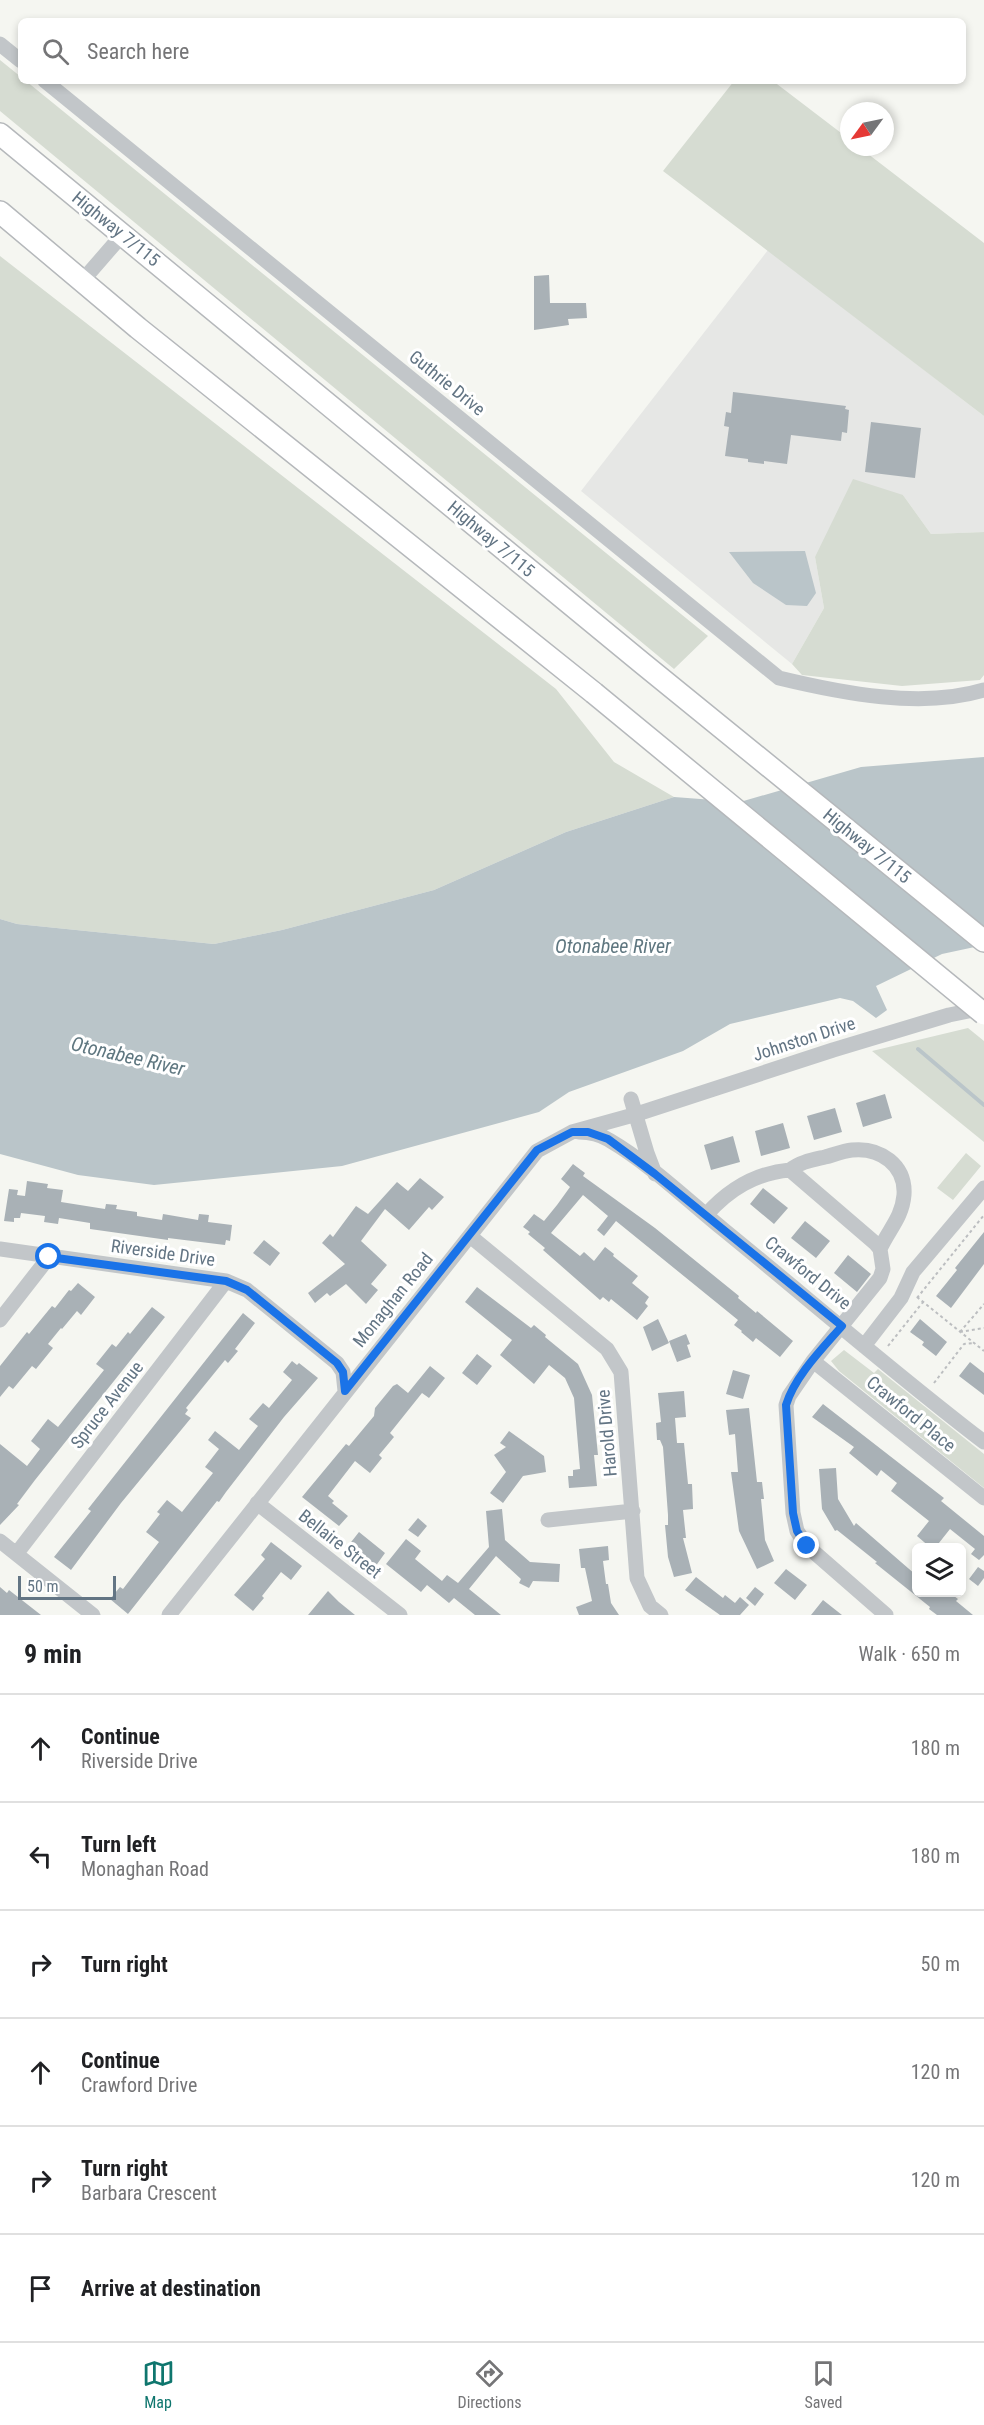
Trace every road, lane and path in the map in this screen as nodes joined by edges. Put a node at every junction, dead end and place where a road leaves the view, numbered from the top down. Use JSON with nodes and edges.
{"nodes":[{"id":1,"x":0,"y":44,"type":"edge"},
{"id":2,"x":18,"y":59,"type":"edge"},
{"id":3,"x":49,"y":84,"type":"edge"},
{"id":4,"x":0,"y":134,"type":"edge"},
{"id":5,"x":0,"y":212,"type":"edge"},
{"id":6,"x":0,"y":226,"type":"edge"},
{"id":7,"x":123,"y":234,"type":"junction"},
{"id":8,"x":83,"y":280,"type":"junction"},
{"id":9,"x":138,"y":328,"type":"junction"},
{"id":10,"x":984,"y":690,"type":"edge"},
{"id":11,"x":984,"y":941,"type":"edge"},
{"id":12,"x":984,"y":1008,"type":"edge"},
{"id":13,"x":984,"y":1014,"type":"edge"},
{"id":14,"x":631,"y":1099,"type":"dead end"},
{"id":15,"x":637,"y":1114,"type":"junction"},
{"id":16,"x":572,"y":1132,"type":"junction"},
{"id":17,"x":790,"y":1170,"type":"junction"},
{"id":18,"x":655,"y":1174,"type":"junction"},
{"id":19,"x":984,"y":1188,"type":"edge"},
{"id":20,"x":706,"y":1215,"type":"junction"},
{"id":21,"x":984,"y":1215,"type":"edge"},
{"id":22,"x":470,"y":1236,"type":"junction"},
{"id":23,"x":0,"y":1249,"type":"edge"},
{"id":24,"x":880,"y":1249,"type":"junction"},
{"id":25,"x":49,"y":1257,"type":"junction"},
{"id":26,"x":226,"y":1281,"type":"junction"},
{"id":27,"x":911,"y":1293,"type":"junction"},
{"id":28,"x":923,"y":1302,"type":"junction"},
{"id":29,"x":984,"y":1304,"type":"edge"},
{"id":30,"x":0,"y":1320,"type":"edge"},
{"id":31,"x":842,"y":1326,"type":"junction"},
{"id":32,"x":984,"y":1328,"type":"edge"},
{"id":33,"x":962,"y":1333,"type":"junction"},
{"id":34,"x":974,"y":1343,"type":"junction"},
{"id":35,"x":964,"y":1344,"type":"junction"},
{"id":36,"x":864,"y":1346,"type":"junction"},
{"id":37,"x":888,"y":1346,"type":"dead end"},
{"id":38,"x":984,"y":1351,"type":"edge"},
{"id":39,"x":813,"y":1361,"type":"junction"},
{"id":40,"x":934,"y":1383,"type":"dead end"},
{"id":41,"x":345,"y":1391,"type":"junction"},
{"id":42,"x":984,"y":1442,"type":"edge"},
{"id":43,"x":984,"y":1498,"type":"edge"},
{"id":44,"x":258,"y":1503,"type":"junction"},
{"id":45,"x":633,"y":1511,"type":"junction"},
{"id":46,"x":548,"y":1520,"type":"dead end"},
{"id":47,"x":0,"y":1541,"type":"edge"},
{"id":48,"x":17,"y":1553,"type":"junction"},
{"id":49,"x":93,"y":1615,"type":"edge"},
{"id":50,"x":169,"y":1615,"type":"edge"},
{"id":51,"x":400,"y":1615,"type":"edge"},
{"id":52,"x":661,"y":1615,"type":"edge"},
{"id":53,"x":886,"y":1615,"type":"edge"}],
"edges":[{"from":1,"to":2,"type":"street"},
{"from":3,"to":10,"type":"street","name":"Guthrie Drive"},
{"from":4,"to":7,"type":"highway","name":"Highway 7/115"},
{"from":5,"to":8,"type":"highway"},
{"from":6,"to":9,"type":"highway"},
{"from":7,"to":8,"type":"street"},
{"from":7,"to":11,"type":"highway","name":"Highway 7/115"},
{"from":8,"to":9,"type":"highway"},
{"from":9,"to":13,"type":"highway","bridge":true},
{"from":12,"to":15,"type":"street","name":"Johnston Drive"},
{"from":14,"to":15,"type":"street"},
{"from":15,"to":16,"type":"street","name":"Monaghan Road"},
{"from":15,"to":18,"type":"street"},
{"from":16,"to":18,"type":"street","name":"Crawford Drive"},
{"from":16,"to":22,"type":"street","name":"Monaghan Road"},
{"from":17,"to":20,"type":"street"},
{"from":17,"to":24,"type":"street"},
{"from":17,"to":24,"type":"street"},
{"from":18,"to":20,"type":"street","name":"Crawford Drive"},
{"from":19,"to":27,"type":"street"},
{"from":20,"to":31,"type":"street","name":"Crawford Drive"},
{"from":21,"to":27,"type":"path"},
{"from":22,"to":41,"type":"street","name":"Monaghan Road"},
{"from":22,"to":45,"type":"street","name":"Harold Drive"},
{"from":23,"to":25,"type":"street","name":"Riverside Drive"},
{"from":24,"to":31,"type":"street"},
{"from":25,"to":26,"type":"street","name":"Riverside Drive"},
{"from":25,"to":30,"type":"street"},
{"from":26,"to":41,"type":"street","name":"Riverside Drive"},
{"from":26,"to":48,"type":"street","name":"Spruce Avenue"},
{"from":27,"to":28,"type":"path"},
{"from":27,"to":36,"type":"street"},
{"from":28,"to":33,"type":"path"},
{"from":28,"to":37,"type":"path"},
{"from":29,"to":33,"type":"path"},
{"from":31,"to":36,"type":"street","name":"Crawford Drive"},
{"from":31,"to":39,"type":"street"},
{"from":32,"to":33,"type":"path"},
{"from":33,"to":34,"type":"path"},
{"from":33,"to":35,"type":"path"},
{"from":34,"to":35,"type":"path"},
{"from":34,"to":38,"type":"path"},
{"from":35,"to":40,"type":"path"},
{"from":36,"to":42,"type":"street","name":"Crawford Drive"},
{"from":39,"to":43,"type":"street","name":"Crawford Place"},
{"from":39,"to":53,"type":"street"},
{"from":41,"to":44,"type":"street","name":"Monaghan Road"},
{"from":44,"to":50,"type":"street","name":"Monaghan Road"},
{"from":44,"to":51,"type":"street","name":"Bellaire Street"},
{"from":45,"to":46,"type":"street"},
{"from":45,"to":52,"type":"street","name":"Harold Drive"},
{"from":47,"to":48,"type":"street"},
{"from":48,"to":49,"type":"street"}]}
